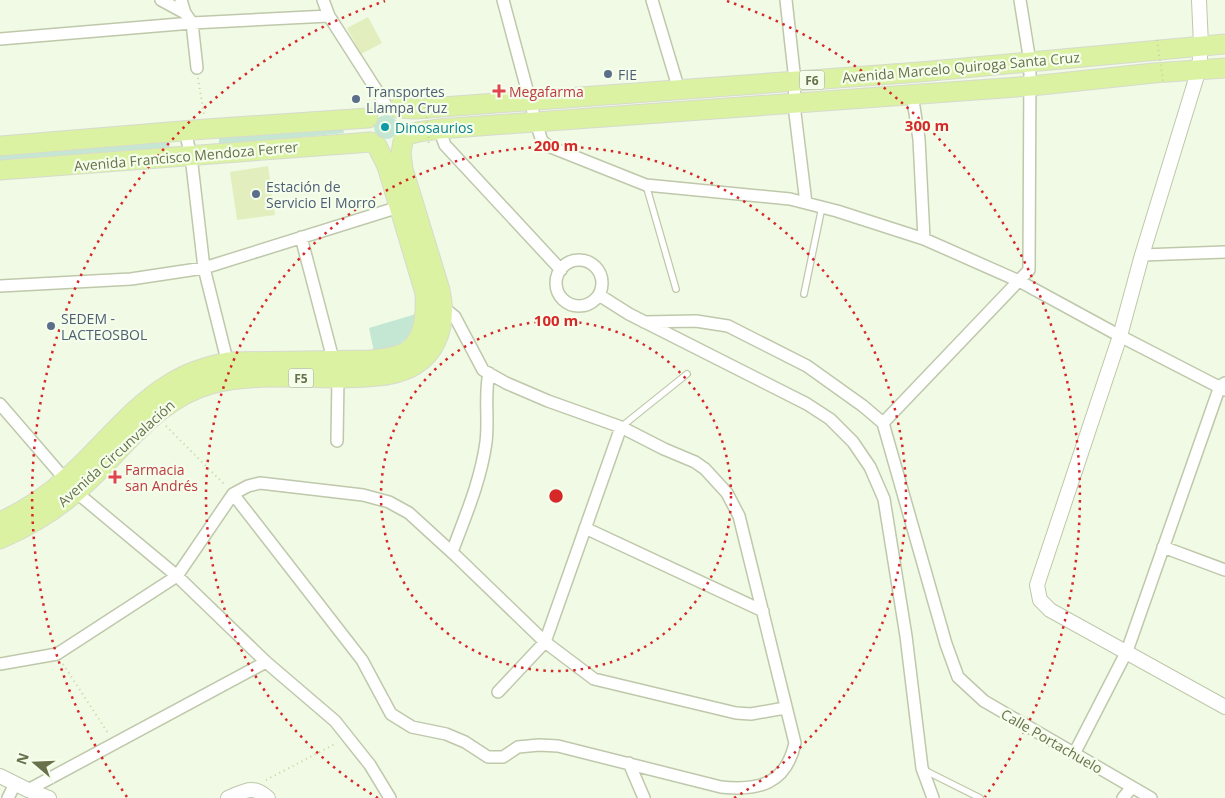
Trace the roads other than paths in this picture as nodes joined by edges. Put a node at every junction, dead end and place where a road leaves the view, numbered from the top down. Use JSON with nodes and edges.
{"nodes":[{"id":1,"x":161,"y":0,"type":"edge"},
{"id":2,"x":181,"y":0,"type":"edge"},
{"id":3,"x":323,"y":0,"type":"edge"},
{"id":4,"x":503,"y":0,"type":"edge"},
{"id":5,"x":652,"y":0,"type":"edge"},
{"id":6,"x":786,"y":0,"type":"edge"},
{"id":7,"x":1020,"y":0,"type":"edge"},
{"id":8,"x":1199,"y":0,"type":"edge"},
{"id":9,"x":185,"y":13,"type":"junction"},
{"id":10,"x":329,"y":16,"type":"junction"},
{"id":11,"x":192,"y":23,"type":"junction"},
{"id":12,"x":0,"y":39,"type":"edge"},
{"id":13,"x":1225,"y":44,"type":"edge"},
{"id":14,"x":1200,"y":45,"type":"junction"},
{"id":15,"x":1030,"y":62,"type":"junction"},
{"id":16,"x":196,"y":68,"type":"road end"},
{"id":17,"x":1225,"y":68,"type":"edge"},
{"id":18,"x":1199,"y":69,"type":"junction"},
{"id":19,"x":795,"y":81,"type":"junction"},
{"id":20,"x":1031,"y":86,"type":"junction"},
{"id":21,"x":679,"y":90,"type":"junction"},
{"id":22,"x":912,"y":94,"type":"junction"},
{"id":23,"x":530,"y":100,"type":"junction"},
{"id":24,"x":794,"y":105,"type":"junction"},
{"id":25,"x":392,"y":107,"type":"junction"},
{"id":26,"x":368,"y":118,"type":"junction"},
{"id":27,"x":536,"y":123,"type":"junction"},
{"id":28,"x":185,"y":131,"type":"junction"},
{"id":29,"x":434,"y":137,"type":"junction"},
{"id":30,"x":405,"y":138,"type":"junction"},
{"id":31,"x":374,"y":144,"type":"junction"},
{"id":32,"x":0,"y":146,"type":"edge"},
{"id":33,"x":191,"y":156,"type":"junction"},
{"id":34,"x":0,"y":170,"type":"edge"},
{"id":35,"x":646,"y":185,"type":"junction"},
{"id":36,"x":806,"y":203,"type":"junction"},
{"id":37,"x":399,"y":206,"type":"junction"},
{"id":38,"x":822,"y":207,"type":"junction"},
{"id":39,"x":301,"y":237,"type":"junction"},
{"id":40,"x":924,"y":239,"type":"junction"},
{"id":41,"x":1225,"y":252,"type":"edge"},
{"id":42,"x":1142,"y":255,"type":"junction"},
{"id":43,"x":204,"y":268,"type":"junction"},
{"id":44,"x":561,"y":270,"type":"junction"},
{"id":45,"x":1019,"y":281,"type":"junction"},
{"id":46,"x":0,"y":286,"type":"edge"},
{"id":47,"x":676,"y":289,"type":"dead end"},
{"id":48,"x":804,"y":294,"type":"dead end"},
{"id":49,"x":599,"y":295,"type":"junction"},
{"id":50,"x":436,"y":297,"type":"junction"},
{"id":51,"x":644,"y":322,"type":"junction"},
{"id":52,"x":1120,"y":336,"type":"junction"},
{"id":53,"x":336,"y":369,"type":"junction"},
{"id":54,"x":229,"y":371,"type":"junction"},
{"id":55,"x":489,"y":373,"type":"junction"},
{"id":56,"x":687,"y":374,"type":"dead end"},
{"id":57,"x":1223,"y":386,"type":"edge"},
{"id":58,"x":0,"y":404,"type":"edge"},
{"id":59,"x":883,"y":423,"type":"junction"},
{"id":60,"x":621,"y":427,"type":"junction"},
{"id":61,"x":337,"y":441,"type":"dead end"},
{"id":62,"x":71,"y":486,"type":"junction"},
{"id":63,"x":233,"y":494,"type":"junction"},
{"id":64,"x":0,"y":522,"type":"edge"},
{"id":65,"x":586,"y":528,"type":"junction"},
{"id":66,"x":0,"y":539,"type":"edge"},
{"id":67,"x":1163,"y":547,"type":"junction"},
{"id":68,"x":452,"y":552,"type":"junction"},
{"id":69,"x":1225,"y":570,"type":"edge"},
{"id":70,"x":177,"y":576,"type":"junction"},
{"id":71,"x":763,"y":611,"type":"junction"},
{"id":72,"x":545,"y":642,"type":"junction"},
{"id":73,"x":1127,"y":651,"type":"junction"},
{"id":74,"x":266,"y":662,"type":"junction"},
{"id":75,"x":0,"y":664,"type":"edge"},
{"id":76,"x":498,"y":692,"type":"dead end"},
{"id":77,"x":1225,"y":707,"type":"edge"},
{"id":78,"x":785,"y":708,"type":"junction"},
{"id":79,"x":1074,"y":754,"type":"junction"},
{"id":80,"x":629,"y":763,"type":"junction"},
{"id":81,"x":922,"y":768,"type":"junction"},
{"id":82,"x":0,"y":776,"type":"edge"},
{"id":83,"x":22,"y":787,"type":"junction"},
{"id":84,"x":1132,"y":788,"type":"junction"},
{"id":85,"x":265,"y":797,"type":"edge"},
{"id":86,"x":8,"y":798,"type":"edge"},
{"id":87,"x":49,"y":798,"type":"edge"},
{"id":88,"x":228,"y":798,"type":"edge"},
{"id":89,"x":390,"y":798,"type":"edge"},
{"id":90,"x":644,"y":798,"type":"edge"},
{"id":91,"x":933,"y":798,"type":"edge"},
{"id":92,"x":980,"y":798,"type":"edge"},
{"id":93,"x":1123,"y":798,"type":"edge"},
{"id":94,"x":1151,"y":798,"type":"edge"}],
"edges":[{"from":1,"to":9,"type":"street"},
{"from":2,"to":9,"type":"street"},
{"from":3,"to":10,"type":"street"},
{"from":4,"to":23,"type":"street"},
{"from":5,"to":21,"type":"street"},
{"from":6,"to":19,"type":"street"},
{"from":7,"to":15,"type":"street"},
{"from":8,"to":14,"type":"street"},
{"from":9,"to":11,"type":"street"},
{"from":10,"to":11,"type":"street"},
{"from":10,"to":25,"type":"street"},
{"from":11,"to":12,"type":"street"},
{"from":11,"to":16,"type":"street"},
{"from":13,"to":14,"type":"highway","name":"Avenida Marcelo Quiroga Santa Cruz","number":"F6"},
{"from":14,"to":15,"type":"highway","name":"Avenida Marcelo Quiroga Santa Cruz","number":"F6"},
{"from":14,"to":18,"type":"street"},
{"from":15,"to":19,"type":"highway","name":"Avenida Marcelo Quiroga Santa Cruz","number":"F6"},
{"from":15,"to":20,"type":"street"},
{"from":17,"to":18,"type":"highway","name":"Avenida Marcelo Quiroga Santa Cruz","number":"F6"},
{"from":18,"to":20,"type":"highway","name":"Avenida Marcelo Quiroga Santa Cruz","number":"F6"},
{"from":18,"to":42,"type":"street"},
{"from":19,"to":21,"type":"highway","name":"Avenida Marcelo Quiroga Santa Cruz","number":"F6"},
{"from":19,"to":24,"type":"street"},
{"from":20,"to":22,"type":"highway","name":"Avenida Marcelo Quiroga Santa Cruz","number":"F6"},
{"from":20,"to":45,"type":"street"},
{"from":21,"to":23,"type":"highway","name":"Avenida Marcelo Quiroga Santa Cruz","number":"F6"},
{"from":22,"to":24,"type":"highway","name":"Avenida Marcelo Quiroga Santa Cruz","number":"F6"},
{"from":22,"to":40,"type":"street"},
{"from":23,"to":25,"type":"highway","name":"Avenida Marcelo Quiroga Santa Cruz","number":"F6"},
{"from":23,"to":27,"type":"street"},
{"from":24,"to":27,"type":"highway","name":"Avenida Marcelo Quiroga Santa Cruz","number":"F6"},
{"from":24,"to":36,"type":"street"},
{"from":25,"to":26,"type":"highway"},
{"from":25,"to":30,"type":"highway","number":"F5"},
{"from":26,"to":28,"type":"highway","name":"Avenida Francisco Mendoza Ferrer"},
{"from":26,"to":31,"type":"highway","number":"F5"},
{"from":27,"to":29,"type":"highway","name":"Avenida Marcelo Quiroga Santa Cruz","number":"F6"},
{"from":27,"to":35,"type":"street"},
{"from":28,"to":32,"type":"highway","name":"Avenida Francisco Mendoza Ferrer"},
{"from":28,"to":33,"type":"street"},
{"from":29,"to":30,"type":"highway","name":"Avenida Marcelo Quiroga Santa Cruz","number":"F6"},
{"from":29,"to":44,"type":"street"},
{"from":30,"to":31,"type":"highway"},
{"from":30,"to":50,"type":"highway","name":"Avenida Circunvalación","number":"F5"},
{"from":31,"to":33,"type":"highway","name":"Avenida Francisco Mendoza Ferrer"},
{"from":31,"to":37,"type":"highway","name":"Avenida Circunvalación","number":"F5"},
{"from":33,"to":34,"type":"highway","name":"Avenida Francisco Mendoza Ferrer"},
{"from":33,"to":43,"type":"street"},
{"from":35,"to":36,"type":"street"},
{"from":35,"to":47,"type":"lane"},
{"from":36,"to":38,"type":"street"},
{"from":37,"to":39,"type":"street"},
{"from":37,"to":50,"type":"highway","name":"Avenida Circunvalación","number":"F5"},
{"from":38,"to":40,"type":"street"},
{"from":38,"to":48,"type":"lane"},
{"from":39,"to":43,"type":"street"},
{"from":39,"to":53,"type":"street"},
{"from":40,"to":45,"type":"street"},
{"from":41,"to":42,"type":"street"},
{"from":42,"to":52,"type":"street"},
{"from":43,"to":46,"type":"street"},
{"from":43,"to":54,"type":"street"},
{"from":44,"to":49,"type":"street"},
{"from":44,"to":49,"type":"street"},
{"from":45,"to":52,"type":"street"},
{"from":45,"to":59,"type":"street"},
{"from":49,"to":51,"type":"street"},
{"from":50,"to":53,"type":"highway","name":"Avenida Circunvalación","number":"F5"},
{"from":50,"to":55,"type":"street"},
{"from":51,"to":59,"type":"street"},
{"from":51,"to":81,"type":"street"},
{"from":52,"to":57,"type":"street"},
{"from":52,"to":73,"type":"street"},
{"from":53,"to":54,"type":"highway","name":"Avenida Circunvalación","number":"F5"},
{"from":53,"to":61,"type":"street"},
{"from":54,"to":62,"type":"highway","name":"Avenida Circunvalación","number":"F5"},
{"from":54,"to":62,"type":"highway","name":"Avenida Circunvalación","number":"F5"},
{"from":55,"to":60,"type":"street"},
{"from":55,"to":68,"type":"street"},
{"from":56,"to":60,"type":"lane"},
{"from":57,"to":67,"type":"street"},
{"from":58,"to":62,"type":"street"},
{"from":59,"to":79,"type":"street","name":"Calle Portachuelo"},
{"from":60,"to":65,"type":"street"},
{"from":60,"to":71,"type":"street"},
{"from":62,"to":64,"type":"highway","name":"Avenida Circunvalación","number":"F5"},
{"from":62,"to":66,"type":"highway","name":"Avenida Circunvalación","number":"F5"},
{"from":62,"to":70,"type":"street"},
{"from":63,"to":68,"type":"street"},
{"from":63,"to":70,"type":"street"},
{"from":63,"to":80,"type":"street"},
{"from":65,"to":71,"type":"street"},
{"from":65,"to":72,"type":"street"},
{"from":67,"to":69,"type":"street"},
{"from":67,"to":73,"type":"street"},
{"from":68,"to":72,"type":"street"},
{"from":70,"to":74,"type":"street"},
{"from":70,"to":75,"type":"street"},
{"from":71,"to":78,"type":"street"},
{"from":72,"to":76,"type":"street"},
{"from":72,"to":78,"type":"street"},
{"from":73,"to":77,"type":"street"},
{"from":73,"to":79,"type":"street"},
{"from":74,"to":83,"type":"street"},
{"from":74,"to":89,"type":"street"},
{"from":78,"to":80,"type":"street"},
{"from":79,"to":84,"type":"street","name":"Calle Portachuelo"},
{"from":80,"to":90,"type":"street"},
{"from":81,"to":91,"type":"street"},
{"from":81,"to":92,"type":"lane"},
{"from":82,"to":83,"type":"street"},
{"from":83,"to":86,"type":"street"},
{"from":83,"to":87,"type":"street"},
{"from":84,"to":93,"type":"street"},
{"from":84,"to":94,"type":"street","name":"Calle Portachuelo"},
{"from":85,"to":88,"type":"street"}]}
